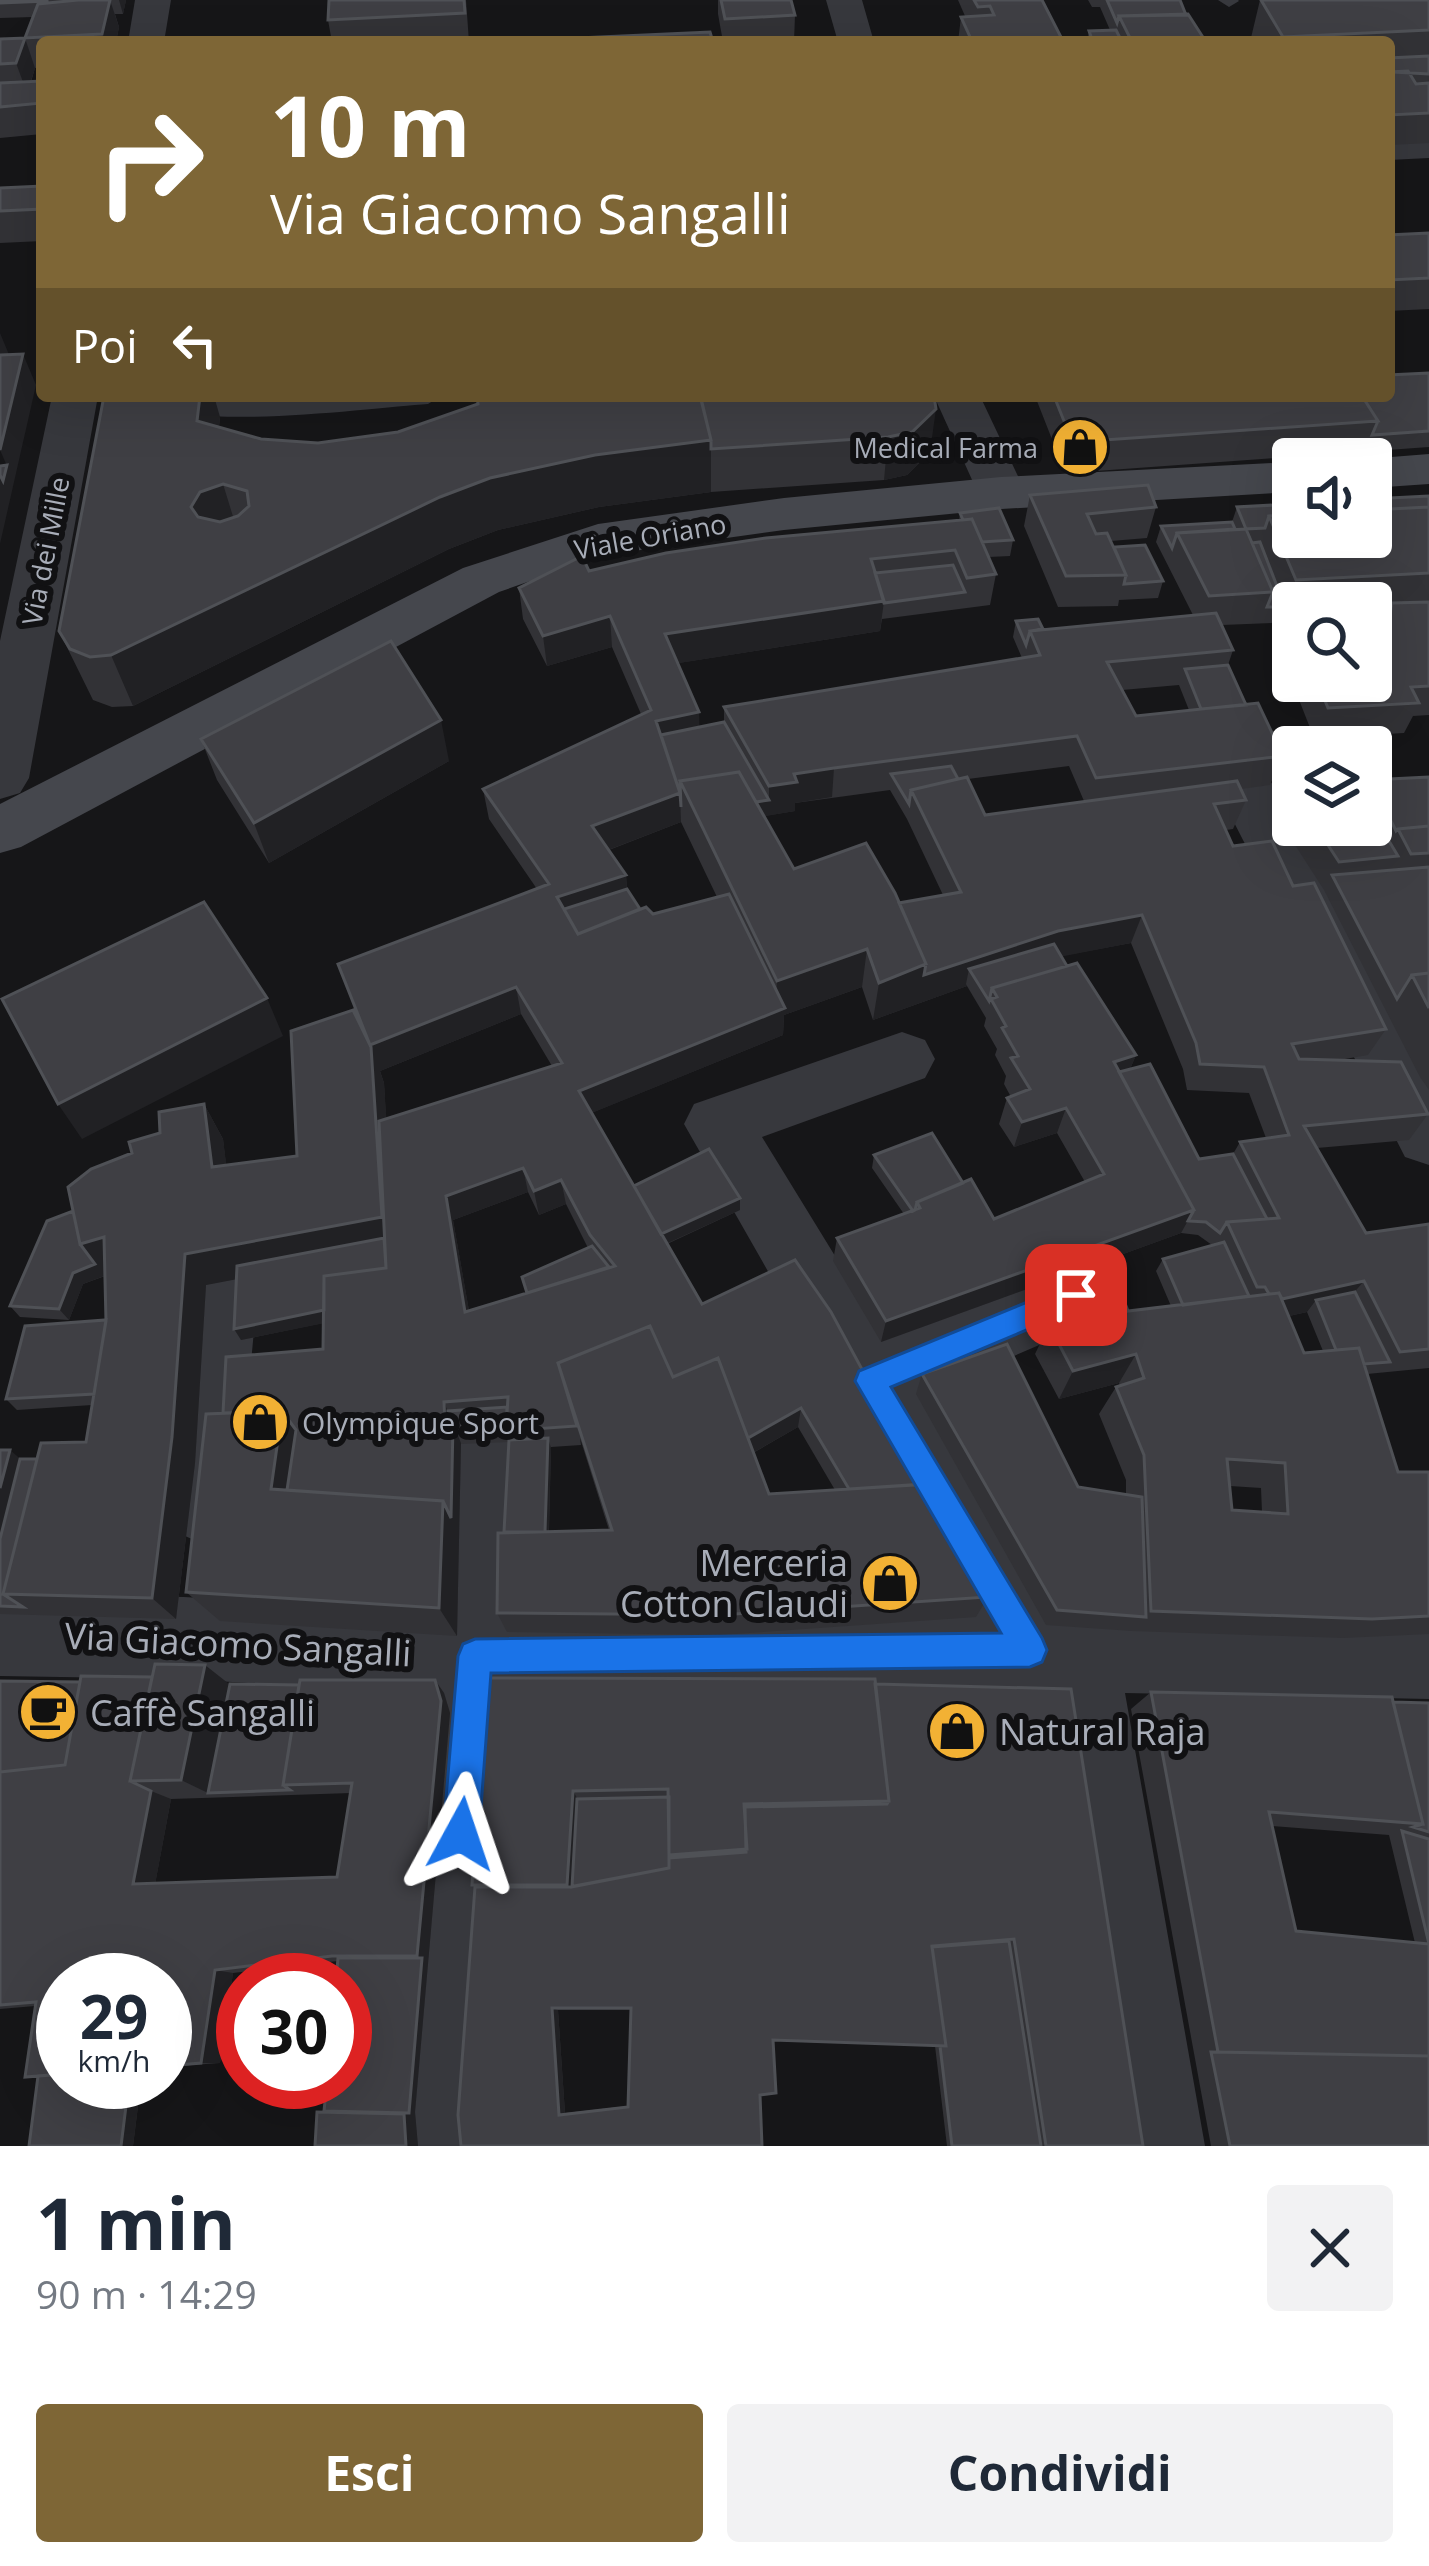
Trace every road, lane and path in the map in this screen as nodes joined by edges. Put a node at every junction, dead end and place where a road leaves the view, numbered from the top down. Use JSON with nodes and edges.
{"nodes":[{"id":1,"x":153,"y":0,"type":"edge"},
{"id":2,"x":844,"y":0,"type":"edge"},
{"id":3,"x":147,"y":36,"type":"edge"},
{"id":4,"x":854,"y":36,"type":"edge"},
{"id":5,"x":1429,"y":146,"type":"edge"},
{"id":6,"x":1395,"y":148,"type":"edge"},
{"id":7,"x":351,"y":402,"type":"edge"},
{"id":8,"x":960,"y":402,"type":"edge"},
{"id":9,"x":174,"y":403,"type":"edge"},
{"id":10,"x":80,"y":406,"type":"edge"},
{"id":11,"x":1429,"y":470,"type":"edge"},
{"id":12,"x":1392,"y":472,"type":"edge"},
{"id":13,"x":1272,"y":478,"type":"edge"},
{"id":14,"x":1001,"y":493,"type":"junction"},
{"id":15,"x":0,"y":778,"type":"edge"},
{"id":16,"x":1249,"y":796,"type":"edge"},
{"id":17,"x":0,"y":830,"type":"edge"},
{"id":18,"x":902,"y":1059,"type":"dead end"},
{"id":19,"x":1429,"y":1136,"type":"edge"},
{"id":20,"x":1076,"y":1295,"type":"dead end"},
{"id":21,"x":221,"y":1298,"type":"edge"},
{"id":22,"x":870,"y":1381,"type":"junction"},
{"id":23,"x":484,"y":1451,"type":"edge"},
{"id":24,"x":0,"y":1635,"type":"edge"},
{"id":25,"x":184,"y":1638,"type":"junction"},
{"id":26,"x":1053,"y":1650,"type":"junction"},
{"id":27,"x":475,"y":1656,"type":"junction"},
{"id":28,"x":1429,"y":1658,"type":"edge"},
{"id":29,"x":436,"y":2146,"type":"edge"},
{"id":30,"x":1157,"y":2146,"type":"edge"}],
"edges":[{"from":1,"to":3,"type":"street"},
{"from":2,"to":4,"type":"street"},
{"from":5,"to":6,"type":"street"},
{"from":7,"to":9,"type":"lane"},
{"from":8,"to":14,"type":"street"},
{"from":10,"to":15,"type":"street","name":"Via dei Mille"},
{"from":11,"to":12,"type":"street"},
{"from":13,"to":14,"type":"street","name":"Viale Oriano"},
{"from":14,"to":17,"type":"street","name":"Viale Oriano"},
{"from":16,"to":19,"type":"street"},
{"from":18,"to":22,"type":"street"},
{"from":20,"to":22,"type":"street"},
{"from":21,"to":25,"type":"street"},
{"from":22,"to":26,"type":"street"},
{"from":23,"to":27,"type":"street"},
{"from":24,"to":25,"type":"street","name":"Via Giacomo Sangalli"},
{"from":25,"to":27,"type":"street","name":"Via Giacomo Sangalli"},
{"from":26,"to":27,"type":"street","name":"Via Giacomo Sangalli"},
{"from":26,"to":28,"type":"street","name":"Via Giacomo Sangalli"},
{"from":26,"to":30,"type":"street"},
{"from":27,"to":29,"type":"street"}]}
